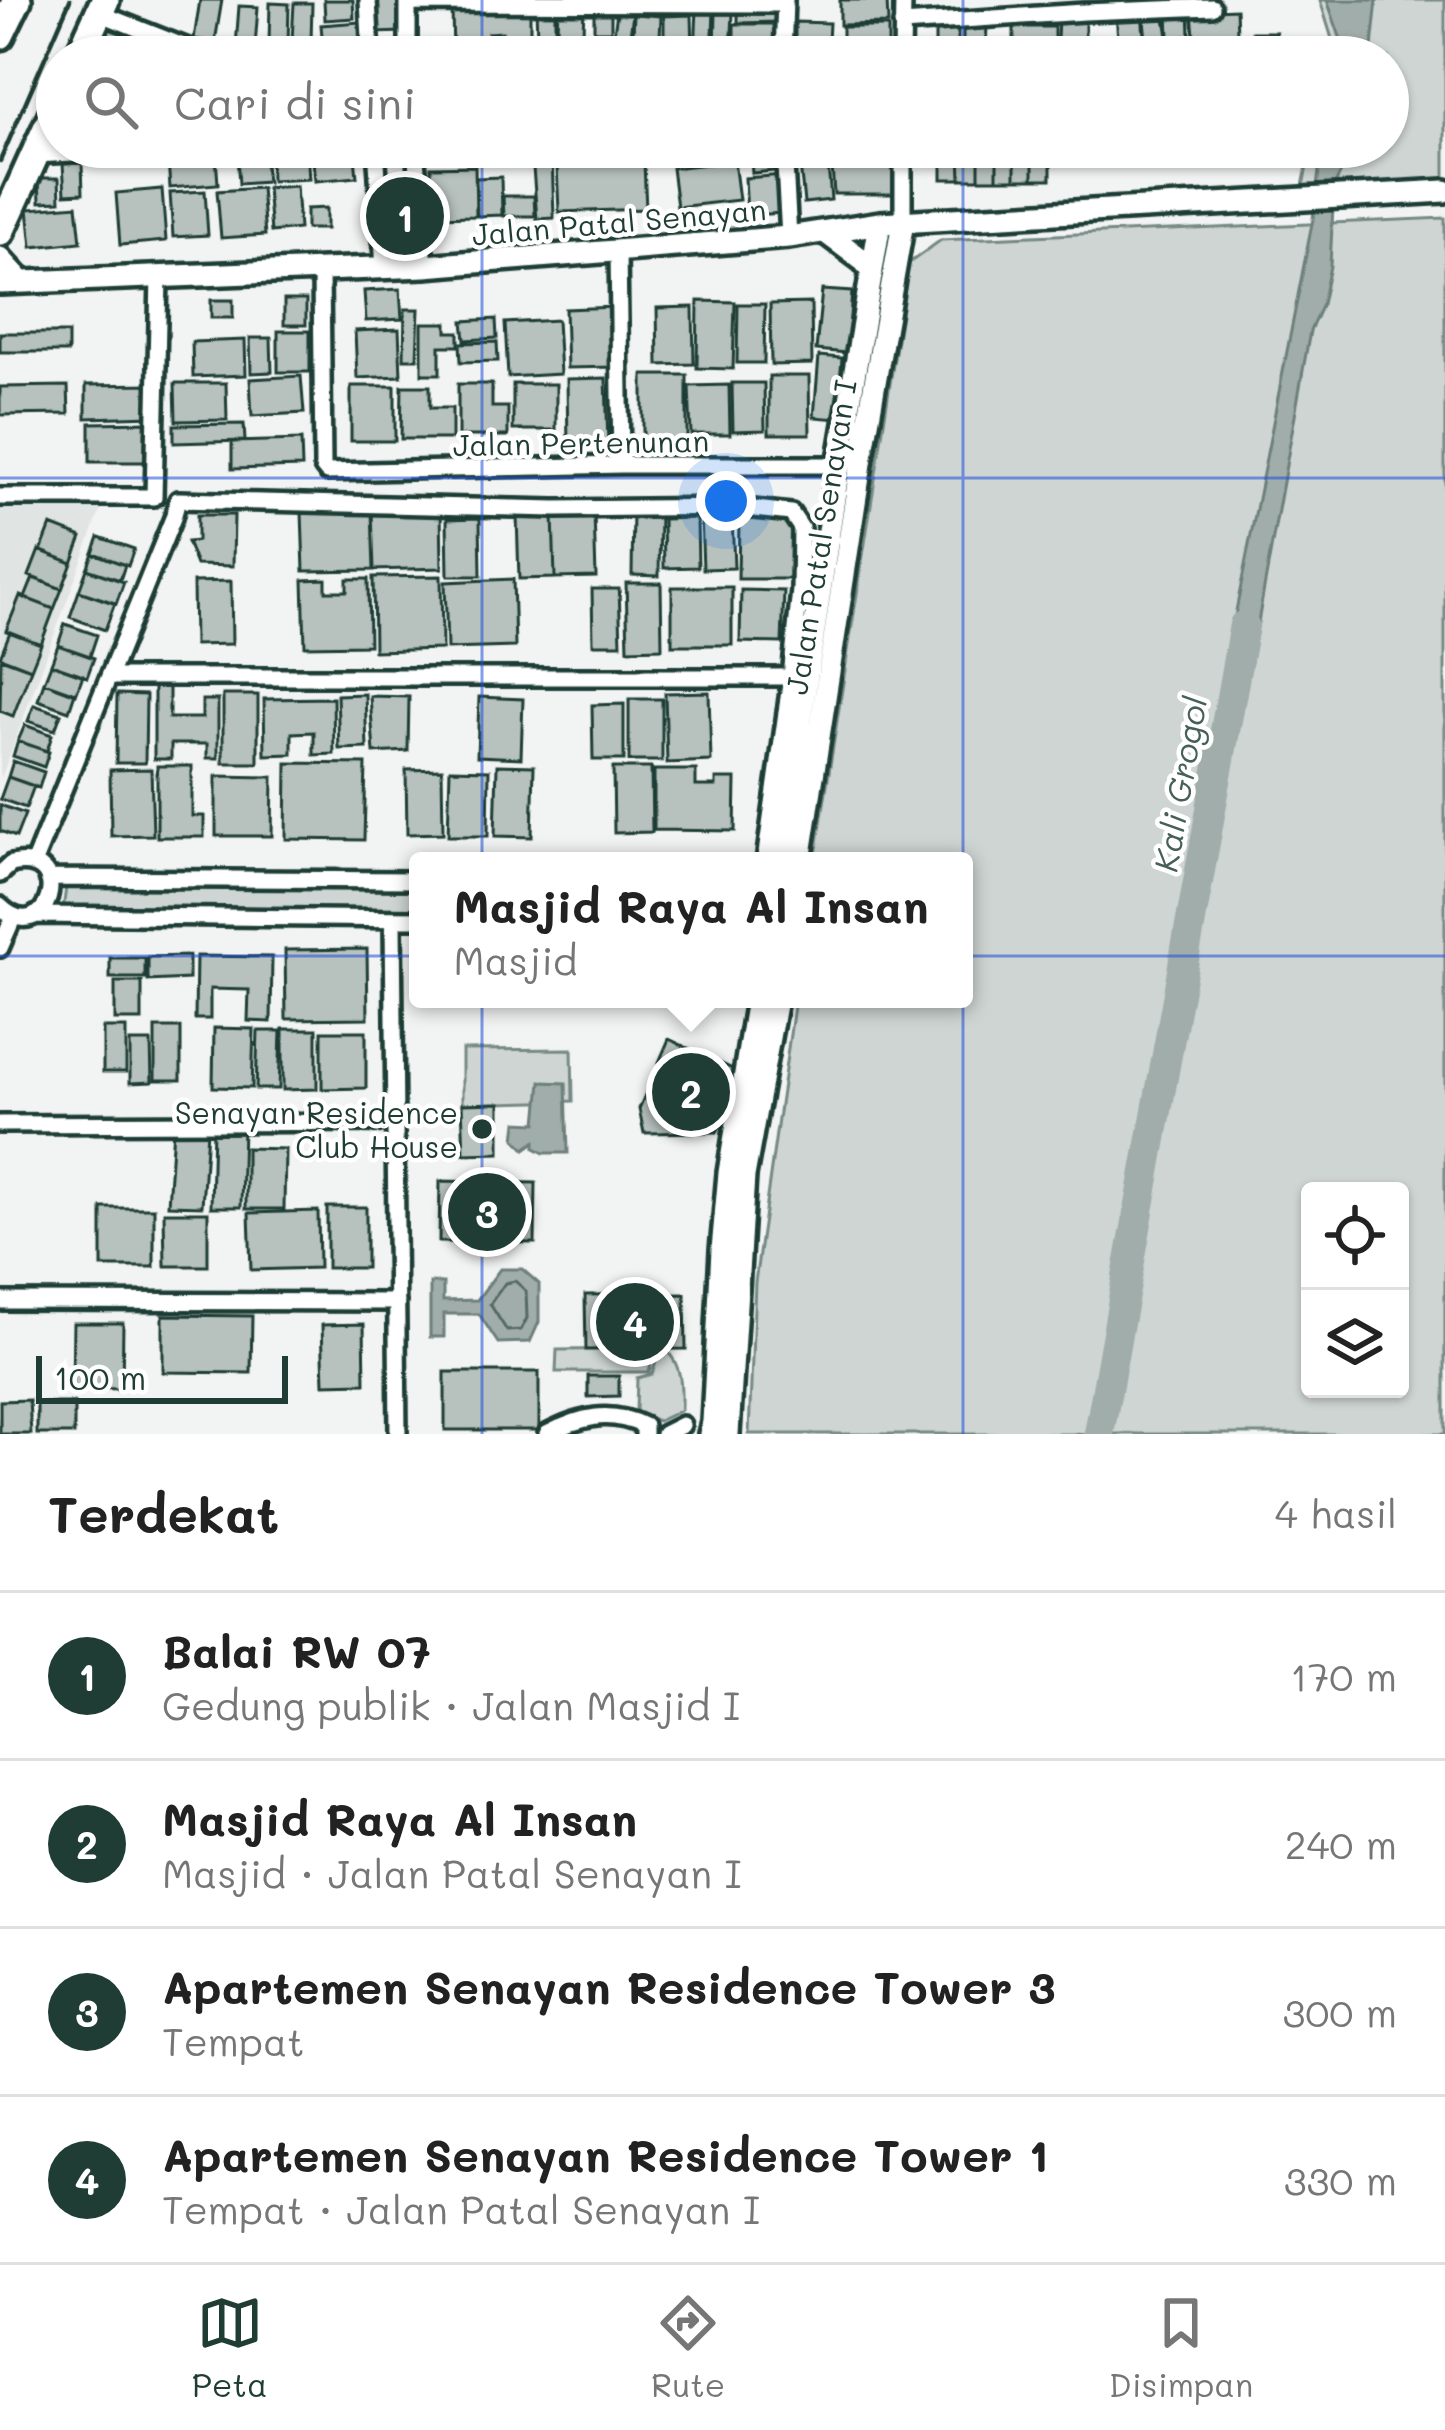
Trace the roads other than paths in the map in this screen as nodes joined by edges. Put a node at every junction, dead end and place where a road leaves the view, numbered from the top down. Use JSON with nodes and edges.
{"nodes":[{"id":1,"x":17,"y":0,"type":"edge"},
{"id":2,"x":368,"y":0,"type":"edge"},
{"id":3,"x":903,"y":0,"type":"edge"},
{"id":4,"x":408,"y":2,"type":"edge"},
{"id":5,"x":785,"y":2,"type":"edge"},
{"id":6,"x":1154,"y":5,"type":"edge"},
{"id":7,"x":102,"y":7,"type":"edge"},
{"id":8,"x":1212,"y":7,"type":"dead end"},
{"id":9,"x":902,"y":24,"type":"junction"},
{"id":10,"x":0,"y":35,"type":"edge"},
{"id":11,"x":89,"y":36,"type":"edge"},
{"id":12,"x":154,"y":36,"type":"edge"},
{"id":13,"x":370,"y":36,"type":"edge"},
{"id":14,"x":408,"y":36,"type":"edge"},
{"id":15,"x":784,"y":36,"type":"edge"},
{"id":16,"x":902,"y":36,"type":"edge"},
{"id":17,"x":35,"y":155,"type":"edge"},
{"id":18,"x":377,"y":168,"type":"edge"},
{"id":19,"x":417,"y":168,"type":"edge"},
{"id":20,"x":785,"y":168,"type":"edge"},
{"id":21,"x":898,"y":168,"type":"edge"},
{"id":22,"x":1445,"y":190,"type":"edge"},
{"id":23,"x":1337,"y":204,"type":"junction"},
{"id":24,"x":1445,"y":205,"type":"edge"},
{"id":25,"x":884,"y":227,"type":"junction"},
{"id":26,"x":0,"y":232,"type":"edge"},
{"id":27,"x":825,"y":232,"type":"junction"},
{"id":28,"x":789,"y":237,"type":"junction"},
{"id":29,"x":618,"y":251,"type":"junction"},
{"id":30,"x":0,"y":258,"type":"edge"},
{"id":31,"x":425,"y":266,"type":"junction"},
{"id":32,"x":383,"y":268,"type":"junction"},
{"id":33,"x":870,"y":269,"type":"junction"},
{"id":34,"x":321,"y":272,"type":"junction"},
{"id":35,"x":159,"y":277,"type":"junction"},
{"id":36,"x":11,"y":282,"type":"edge"},
{"id":37,"x":839,"y":465,"type":"junction"},
{"id":38,"x":621,"y":466,"type":"junction"},
{"id":39,"x":0,"y":496,"type":"edge"},
{"id":40,"x":110,"y":676,"type":"junction"},
{"id":41,"x":791,"y":677,"type":"junction"},
{"id":42,"x":766,"y":852,"type":"edge"},
{"id":43,"x":780,"y":852,"type":"edge"},
{"id":44,"x":801,"y":852,"type":"edge"},
{"id":45,"x":33,"y":864,"type":"junction"},
{"id":46,"x":0,"y":874,"type":"edge"},
{"id":47,"x":48,"y":878,"type":"junction"},
{"id":48,"x":409,"y":880,"type":"edge"},
{"id":49,"x":7,"y":911,"type":"edge"},
{"id":50,"x":35,"y":915,"type":"junction"},
{"id":51,"x":393,"y":919,"type":"junction"},
{"id":52,"x":409,"y":919,"type":"edge"},
{"id":53,"x":0,"y":948,"type":"edge"},
{"id":54,"x":756,"y":1008,"type":"edge"},
{"id":55,"x":774,"y":1008,"type":"edge"},
{"id":56,"x":395,"y":1122,"type":"junction"},
{"id":57,"x":0,"y":1124,"type":"edge"},
{"id":58,"x":0,"y":1300,"type":"edge"},
{"id":59,"x":397,"y":1302,"type":"junction"},
{"id":60,"x":682,"y":1425,"type":"dead end"},
{"id":61,"x":398,"y":1434,"type":"edge"},
{"id":62,"x":547,"y":1434,"type":"edge"},
{"id":63,"x":644,"y":1434,"type":"edge"},
{"id":64,"x":664,"y":1434,"type":"edge"},
{"id":65,"x":710,"y":1434,"type":"edge"},
{"id":66,"x":728,"y":1434,"type":"edge"}],
"edges":[{"from":1,"to":10,"type":"highway"},
{"from":2,"to":13,"type":"street"},
{"from":3,"to":9,"type":"street"},
{"from":4,"to":5,"type":"street"},
{"from":4,"to":14,"type":"street"},
{"from":5,"to":15,"type":"street"},
{"from":6,"to":8,"type":"street"},
{"from":6,"to":9,"type":"street"},
{"from":7,"to":11,"type":"highway"},
{"from":7,"to":12,"type":"street"},
{"from":9,"to":16,"type":"street"},
{"from":17,"to":26,"type":"highway"},
{"from":18,"to":32,"type":"street"},
{"from":19,"to":31,"type":"street"},
{"from":20,"to":28,"type":"street"},
{"from":21,"to":25,"type":"street"},
{"from":22,"to":23,"type":"main road","name":"Jalan Patal Senayan"},
{"from":23,"to":24,"type":"main road","name":"Jalan Patal Senayan"},
{"from":23,"to":25,"type":"main road","name":"Jalan Patal Senayan"},
{"from":25,"to":27,"type":"main road","name":"Jalan Patal Senayan"},
{"from":25,"to":33,"type":"main road","name":"Jalan Patal Senayan I"},
{"from":25,"to":44,"type":"main road","name":"Jalan Patal Senayan I"},
{"from":27,"to":28,"type":"main road","name":"Jalan Patal Senayan"},
{"from":27,"to":33,"type":"main road"},
{"from":28,"to":29,"type":"main road","name":"Jalan Patal Senayan"},
{"from":29,"to":31,"type":"main road","name":"Jalan Patal Senayan"},
{"from":29,"to":38,"type":"street"},
{"from":30,"to":36,"type":"main road","name":"Jalan Patal Senayan"},
{"from":31,"to":32,"type":"main road","name":"Jalan Patal Senayan"},
{"from":32,"to":34,"type":"main road","name":"Jalan Patal Senayan"},
{"from":33,"to":37,"type":"main road","name":"Jalan Patal Senayan I"},
{"from":34,"to":35,"type":"main road","name":"Jalan Patal Senayan"},
{"from":34,"to":38,"type":"street","name":"Jalan Pertenunan"},
{"from":35,"to":36,"type":"main road","name":"Jalan Patal Senayan"},
{"from":35,"to":39,"type":"street"},
{"from":37,"to":38,"type":"street","name":"Jalan Pertenunan"},
{"from":37,"to":43,"type":"main road","name":"Jalan Patal Senayan I"},
{"from":40,"to":41,"type":"street"},
{"from":40,"to":41,"type":"street"},
{"from":40,"to":45,"type":"street"},
{"from":41,"to":42,"type":"street"},
{"from":45,"to":46,"type":"street"},
{"from":45,"to":47,"type":"street"},
{"from":47,"to":48,"type":"street"},
{"from":47,"to":50,"type":"street"},
{"from":49,"to":50,"type":"street"},
{"from":49,"to":53,"type":"street"},
{"from":50,"to":51,"type":"street"},
{"from":51,"to":52,"type":"street"},
{"from":51,"to":56,"type":"street"},
{"from":54,"to":65,"type":"main road"},
{"from":55,"to":66,"type":"main road"},
{"from":56,"to":57,"type":"street"},
{"from":56,"to":59,"type":"street"},
{"from":58,"to":59,"type":"street"},
{"from":59,"to":61,"type":"street"},
{"from":60,"to":64,"type":"street"},
{"from":62,"to":63,"type":"street"}]}
